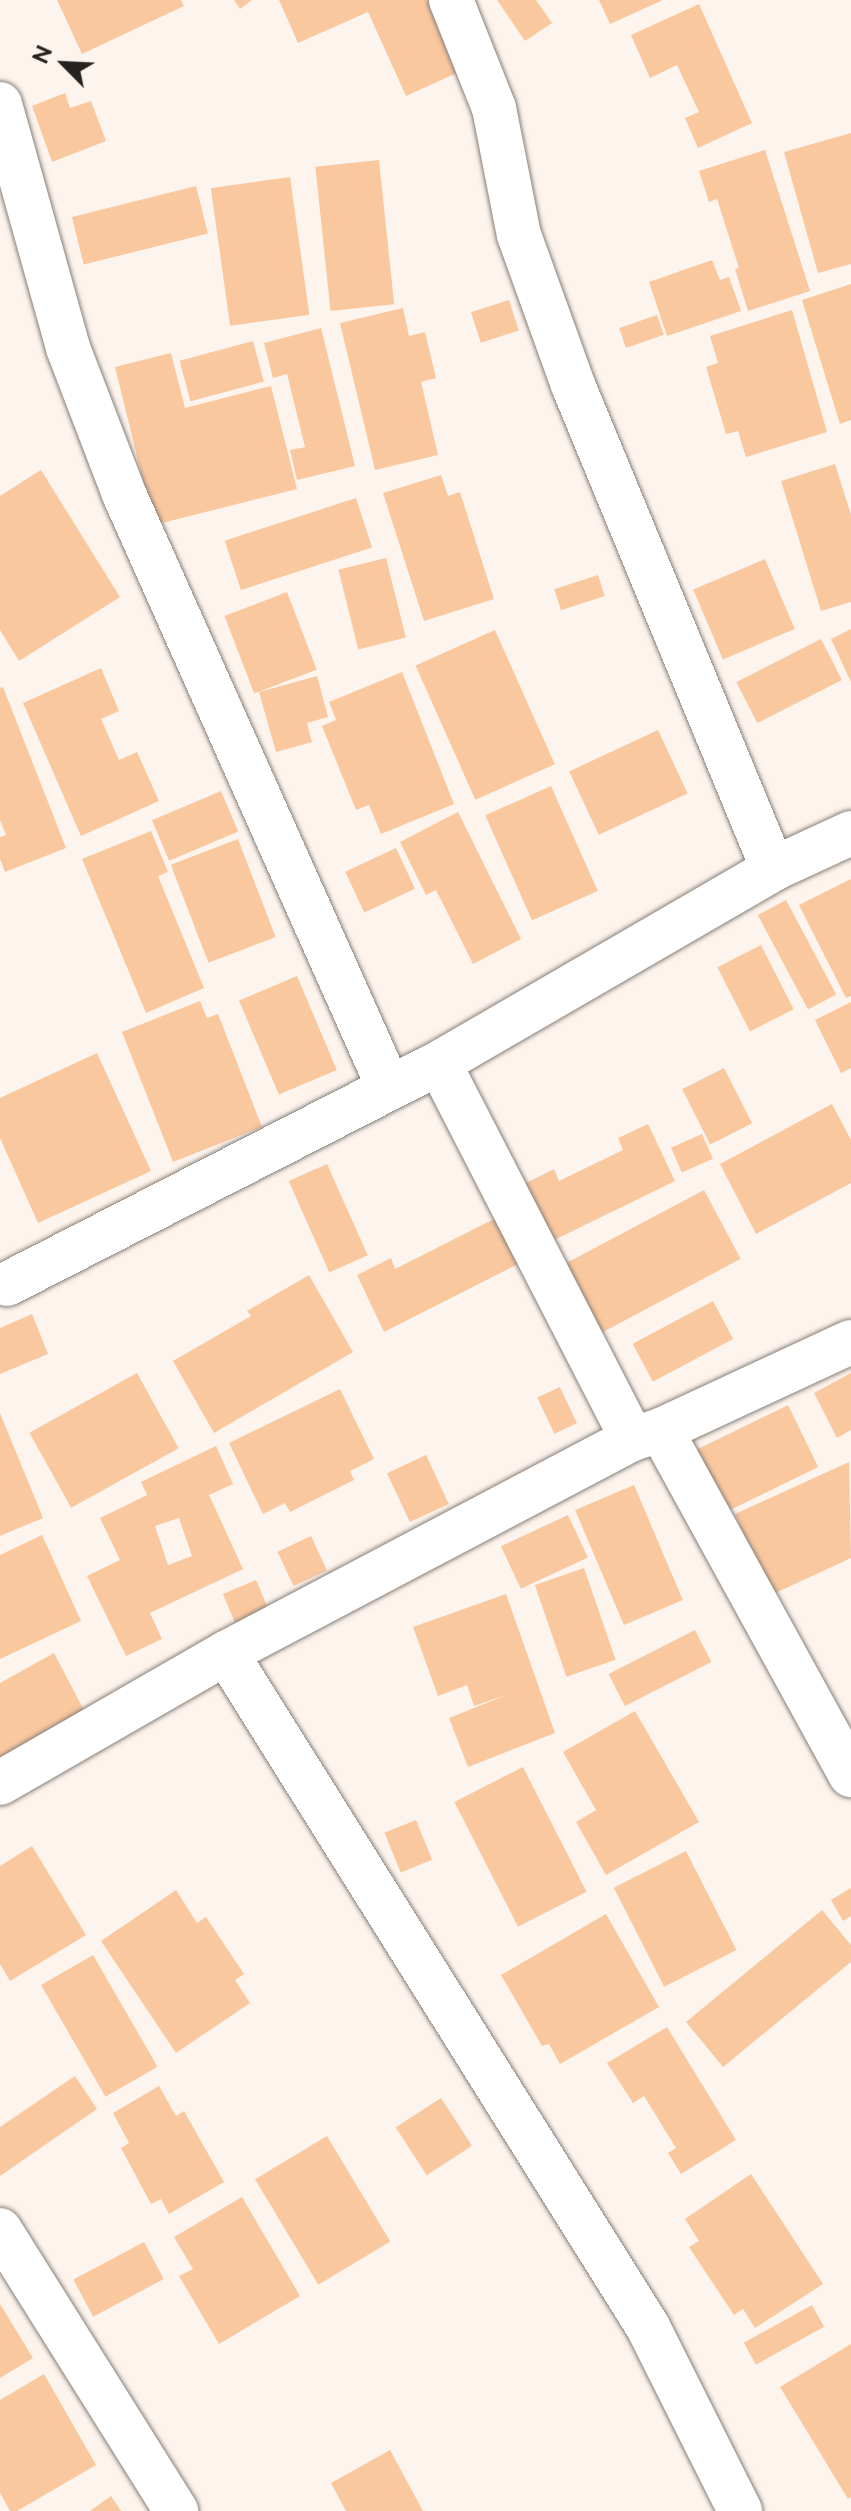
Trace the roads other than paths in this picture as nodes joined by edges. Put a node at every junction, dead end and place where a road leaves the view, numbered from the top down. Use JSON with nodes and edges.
{"nodes":[{"id":1,"x":451,"y":0,"type":"edge"},
{"id":2,"x":0,"y":104,"type":"edge"},
{"id":3,"x":851,"y":833,"type":"edge"},
{"id":4,"x":773,"y":869,"type":"junction"},
{"id":5,"x":439,"y":1063,"type":"junction"},
{"id":6,"x":389,"y":1088,"type":"junction"},
{"id":7,"x":2,"y":1279,"type":"edge"},
{"id":8,"x":851,"y":1342,"type":"edge"},
{"id":9,"x":646,"y":1435,"type":"junction"},
{"id":10,"x":226,"y":1653,"type":"junction"},
{"id":11,"x":851,"y":1775,"type":"edge"},
{"id":12,"x":0,"y":1783,"type":"edge"},
{"id":13,"x":0,"y":2230,"type":"edge"},
{"id":14,"x":176,"y":2511,"type":"edge"},
{"id":15,"x":740,"y":2511,"type":"edge"}],
"edges":[{"from":1,"to":4,"type":"street"},
{"from":2,"to":6,"type":"street"},
{"from":3,"to":4,"type":"street"},
{"from":4,"to":5,"type":"street"},
{"from":5,"to":6,"type":"street"},
{"from":5,"to":9,"type":"street"},
{"from":6,"to":7,"type":"street"},
{"from":8,"to":9,"type":"street"},
{"from":9,"to":10,"type":"street"},
{"from":9,"to":11,"type":"street"},
{"from":10,"to":12,"type":"street"},
{"from":10,"to":15,"type":"street"},
{"from":13,"to":14,"type":"street"}]}
